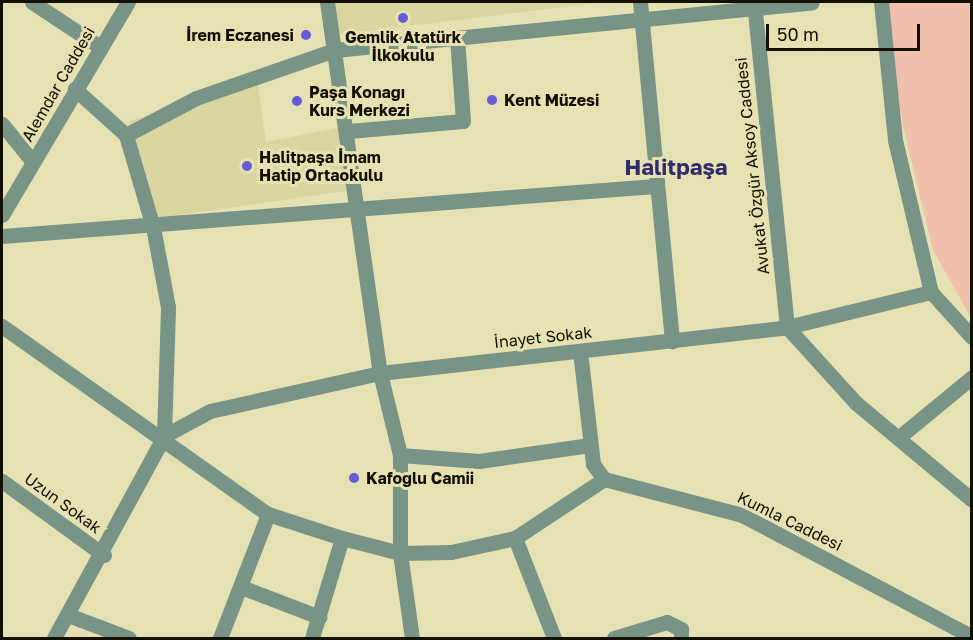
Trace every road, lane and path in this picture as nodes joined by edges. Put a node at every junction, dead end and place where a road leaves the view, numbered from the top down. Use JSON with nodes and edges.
{"nodes":[{"id":1,"x":32,"y":2,"type":"edge"},
{"id":2,"x":128,"y":2,"type":"edge"},
{"id":3,"x":327,"y":2,"type":"edge"},
{"id":4,"x":640,"y":2,"type":"edge"},
{"id":5,"x":812,"y":2,"type":"edge"},
{"id":6,"x":881,"y":2,"type":"edge"},
{"id":7,"x":754,"y":5,"type":"edge"},
{"id":8,"x":642,"y":19,"type":"junction"},
{"id":9,"x":457,"y":38,"type":"junction"},
{"id":10,"x":100,"y":47,"type":"junction"},
{"id":11,"x":335,"y":50,"type":"junction"},
{"id":12,"x":75,"y":89,"type":"junction"},
{"id":13,"x":2,"y":124,"type":"edge"},
{"id":14,"x":349,"y":131,"type":"junction"},
{"id":15,"x":126,"y":135,"type":"junction"},
{"id":16,"x":33,"y":162,"type":"junction"},
{"id":17,"x":655,"y":186,"type":"junction"},
{"id":18,"x":355,"y":210,"type":"junction"},
{"id":19,"x":2,"y":215,"type":"edge"},
{"id":20,"x":153,"y":227,"type":"junction"},
{"id":21,"x":2,"y":236,"type":"edge"},
{"id":22,"x":931,"y":292,"type":"junction"},
{"id":23,"x":2,"y":326,"type":"edge"},
{"id":24,"x":787,"y":327,"type":"junction"},
{"id":25,"x":972,"y":337,"type":"edge"},
{"id":26,"x":672,"y":341,"type":"junction"},
{"id":27,"x":580,"y":351,"type":"junction"},
{"id":28,"x":380,"y":373,"type":"junction"},
{"id":29,"x":972,"y":377,"type":"edge"},
{"id":30,"x":164,"y":436,"type":"junction"},
{"id":31,"x":898,"y":438,"type":"junction"},
{"id":32,"x":590,"y":446,"type":"junction"},
{"id":33,"x":400,"y":455,"type":"junction"},
{"id":34,"x":604,"y":479,"type":"junction"},
{"id":35,"x":2,"y":481,"type":"edge"},
{"id":36,"x":972,"y":500,"type":"edge"},
{"id":37,"x":268,"y":514,"type":"junction"},
{"id":38,"x":342,"y":538,"type":"junction"},
{"id":39,"x":515,"y":538,"type":"junction"},
{"id":40,"x":400,"y":553,"type":"junction"},
{"id":41,"x":104,"y":555,"type":"junction"},
{"id":42,"x":241,"y":587,"type":"junction"},
{"id":43,"x":68,"y":615,"type":"junction"},
{"id":44,"x":319,"y":617,"type":"junction"},
{"id":45,"x":226,"y":636,"type":"edge"},
{"id":46,"x":972,"y":637,"type":"edge"},
{"id":47,"x":126,"y":638,"type":"edge"},
{"id":48,"x":54,"y":639,"type":"edge"},
{"id":49,"x":312,"y":639,"type":"edge"},
{"id":50,"x":412,"y":639,"type":"edge"},
{"id":51,"x":554,"y":639,"type":"edge"},
{"id":52,"x":614,"y":639,"type":"edge"},
{"id":53,"x":681,"y":639,"type":"edge"}],
"edges":[{"from":1,"to":10,"type":"street"},
{"from":2,"to":10,"type":"street","name":"Alemdar Caddesi"},
{"from":3,"to":11,"type":"street"},
{"from":4,"to":8,"type":"street"},
{"from":5,"to":7,"type":"street"},
{"from":6,"to":22,"type":"street"},
{"from":7,"to":8,"type":"street"},
{"from":7,"to":24,"type":"street","name":"Avukat Özgür Aksoy Caddesi"},
{"from":8,"to":9,"type":"street"},
{"from":8,"to":17,"type":"street"},
{"from":9,"to":11,"type":"street"},
{"from":9,"to":14,"type":"street"},
{"from":10,"to":12,"type":"street","name":"Alemdar Caddesi"},
{"from":11,"to":14,"type":"street"},
{"from":11,"to":15,"type":"street"},
{"from":12,"to":15,"type":"street"},
{"from":12,"to":16,"type":"street","name":"Alemdar Caddesi"},
{"from":13,"to":16,"type":"street"},
{"from":14,"to":18,"type":"street"},
{"from":15,"to":20,"type":"street"},
{"from":16,"to":19,"type":"street","name":"Alemdar Caddesi"},
{"from":17,"to":18,"type":"street"},
{"from":17,"to":26,"type":"street"},
{"from":18,"to":20,"type":"street"},
{"from":18,"to":28,"type":"street"},
{"from":20,"to":21,"type":"street"},
{"from":20,"to":30,"type":"street"},
{"from":22,"to":24,"type":"street","name":"İnayet Sokak"},
{"from":22,"to":25,"type":"street"},
{"from":23,"to":30,"type":"street"},
{"from":24,"to":26,"type":"street","name":"İnayet Sokak"},
{"from":24,"to":31,"type":"street"},
{"from":26,"to":27,"type":"street","name":"İnayet Sokak"},
{"from":27,"to":28,"type":"street","name":"İnayet Sokak"},
{"from":27,"to":32,"type":"street"},
{"from":28,"to":30,"type":"street","name":"İnayet Sokak"},
{"from":28,"to":33,"type":"street"},
{"from":29,"to":31,"type":"street"},
{"from":30,"to":37,"type":"street"},
{"from":30,"to":41,"type":"street"},
{"from":31,"to":36,"type":"street"},
{"from":32,"to":33,"type":"street"},
{"from":32,"to":34,"type":"street"},
{"from":33,"to":40,"type":"street"},
{"from":34,"to":39,"type":"street"},
{"from":34,"to":46,"type":"street","name":"Kumla Caddesi"},
{"from":35,"to":41,"type":"street","name":"Uzun Sokak"},
{"from":37,"to":38,"type":"street"},
{"from":37,"to":42,"type":"street"},
{"from":38,"to":40,"type":"street"},
{"from":38,"to":44,"type":"street"},
{"from":39,"to":40,"type":"street"},
{"from":39,"to":51,"type":"street"},
{"from":40,"to":50,"type":"street"},
{"from":41,"to":43,"type":"street"},
{"from":42,"to":44,"type":"street"},
{"from":42,"to":45,"type":"street"},
{"from":43,"to":47,"type":"street"},
{"from":43,"to":48,"type":"street"},
{"from":44,"to":49,"type":"street"},
{"from":52,"to":53,"type":"street"}]}
